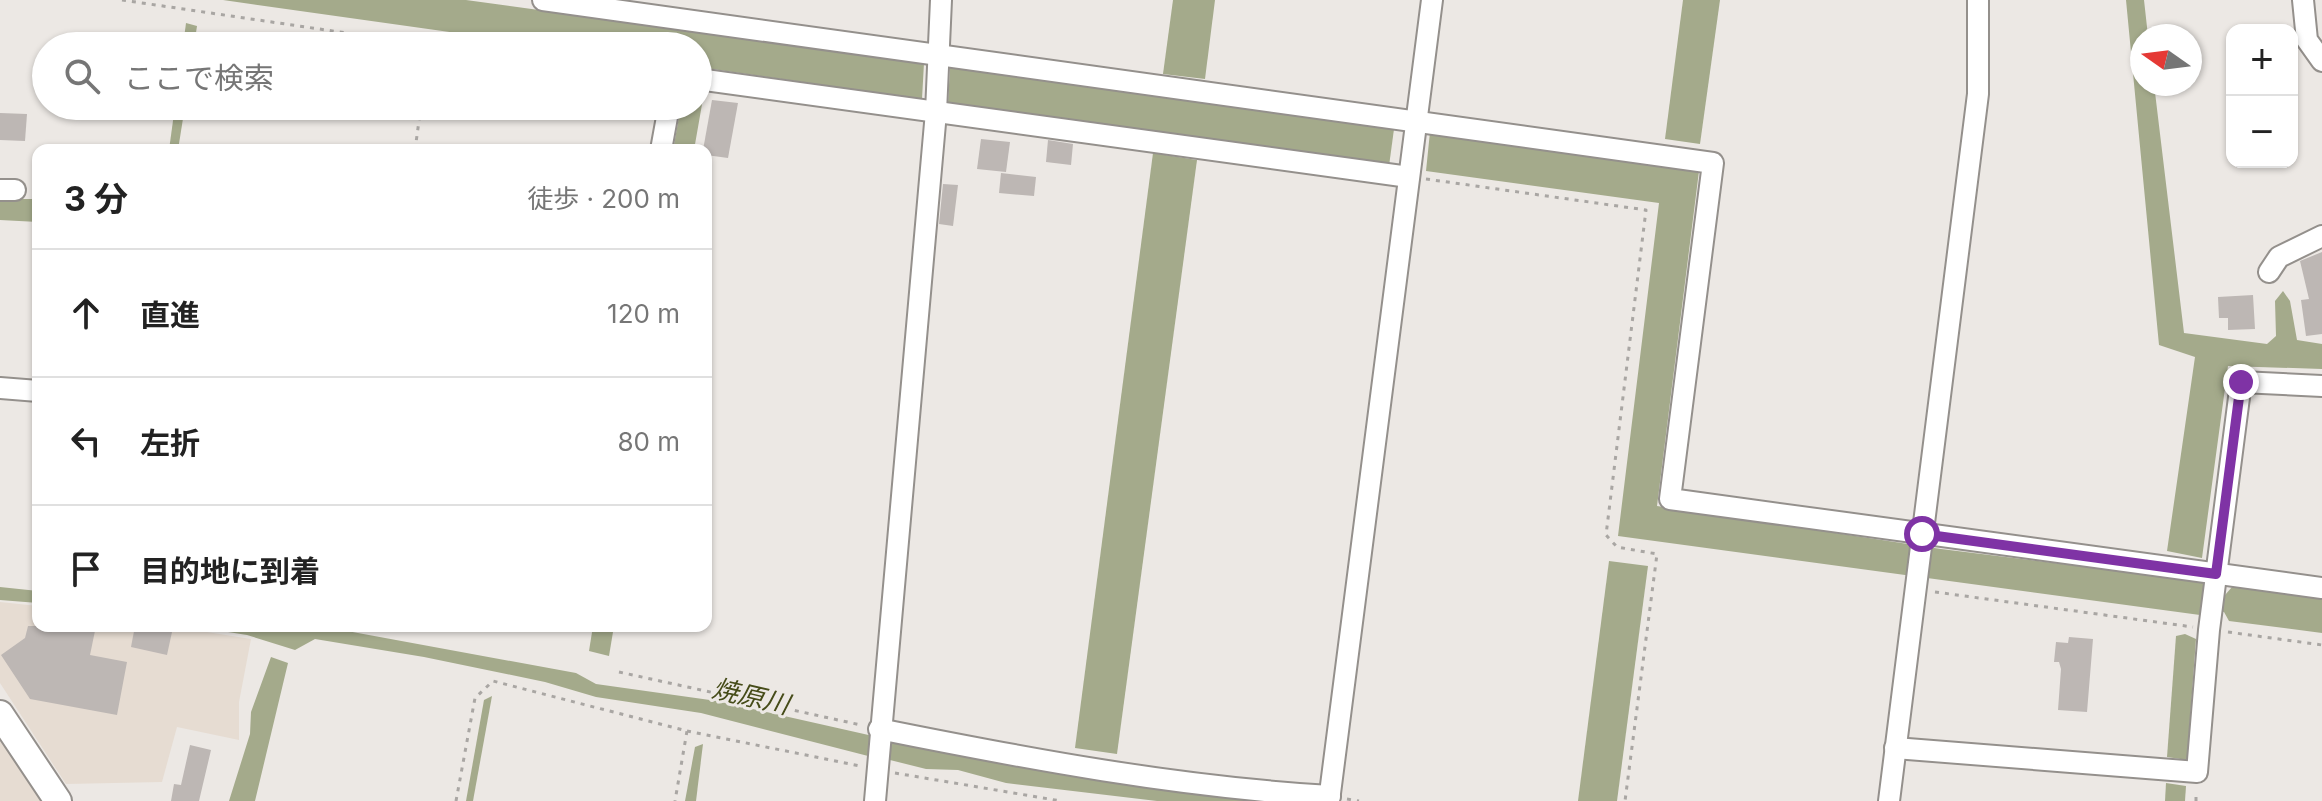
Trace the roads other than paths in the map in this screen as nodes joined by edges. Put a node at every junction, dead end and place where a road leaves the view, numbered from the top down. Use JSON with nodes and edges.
{"nodes":[{"id":1,"x":543,"y":0,"type":"edge"},
{"id":2,"x":941,"y":0,"type":"edge"},
{"id":3,"x":1432,"y":0,"type":"edge"},
{"id":4,"x":1978,"y":0,"type":"edge"},
{"id":5,"x":2303,"y":0,"type":"edge"},
{"id":6,"x":939,"y":55,"type":"junction"},
{"id":7,"x":2322,"y":61,"type":"edge"},
{"id":8,"x":712,"y":81,"type":"edge"},
{"id":9,"x":936,"y":112,"type":"junction"},
{"id":10,"x":666,"y":120,"type":"edge"},
{"id":11,"x":1417,"y":123,"type":"junction"},
{"id":12,"x":662,"y":144,"type":"edge"},
{"id":13,"x":1409,"y":174,"type":"junction"},
{"id":14,"x":2322,"y":236,"type":"edge"},
{"id":15,"x":2269,"y":272,"type":"dead end"},
{"id":16,"x":2322,"y":386,"type":"edge"},
{"id":17,"x":0,"y":388,"type":"edge"},
{"id":18,"x":32,"y":391,"type":"edge"},
{"id":19,"x":1922,"y":534,"type":"junction"},
{"id":20,"x":2216,"y":580,"type":"junction"},
{"id":21,"x":2322,"y":588,"type":"edge"},
{"id":22,"x":0,"y":714,"type":"edge"},
{"id":23,"x":879,"y":729,"type":"junction"},
{"id":24,"x":1895,"y":748,"type":"junction"},
{"id":25,"x":1330,"y":798,"type":"edge"},
{"id":26,"x":58,"y":801,"type":"edge"},
{"id":27,"x":875,"y":801,"type":"edge"},
{"id":28,"x":1889,"y":801,"type":"edge"}],
"edges":[{"from":1,"to":6,"type":"street"},
{"from":2,"to":6,"type":"street"},
{"from":3,"to":11,"type":"street"},
{"from":4,"to":19,"type":"street"},
{"from":5,"to":7,"type":"street"},
{"from":6,"to":9,"type":"street"},
{"from":6,"to":11,"type":"street"},
{"from":8,"to":9,"type":"street"},
{"from":9,"to":13,"type":"street"},
{"from":9,"to":23,"type":"street"},
{"from":10,"to":12,"type":"street"},
{"from":11,"to":13,"type":"street"},
{"from":11,"to":19,"type":"street"},
{"from":13,"to":25,"type":"street"},
{"from":14,"to":15,"type":"street"},
{"from":16,"to":20,"type":"street"},
{"from":17,"to":18,"type":"street"},
{"from":19,"to":20,"type":"street"},
{"from":19,"to":24,"type":"street"},
{"from":20,"to":21,"type":"street"},
{"from":20,"to":24,"type":"street"},
{"from":22,"to":26,"type":"main road"},
{"from":23,"to":25,"type":"street"},
{"from":23,"to":27,"type":"street"},
{"from":24,"to":28,"type":"street"}]}
